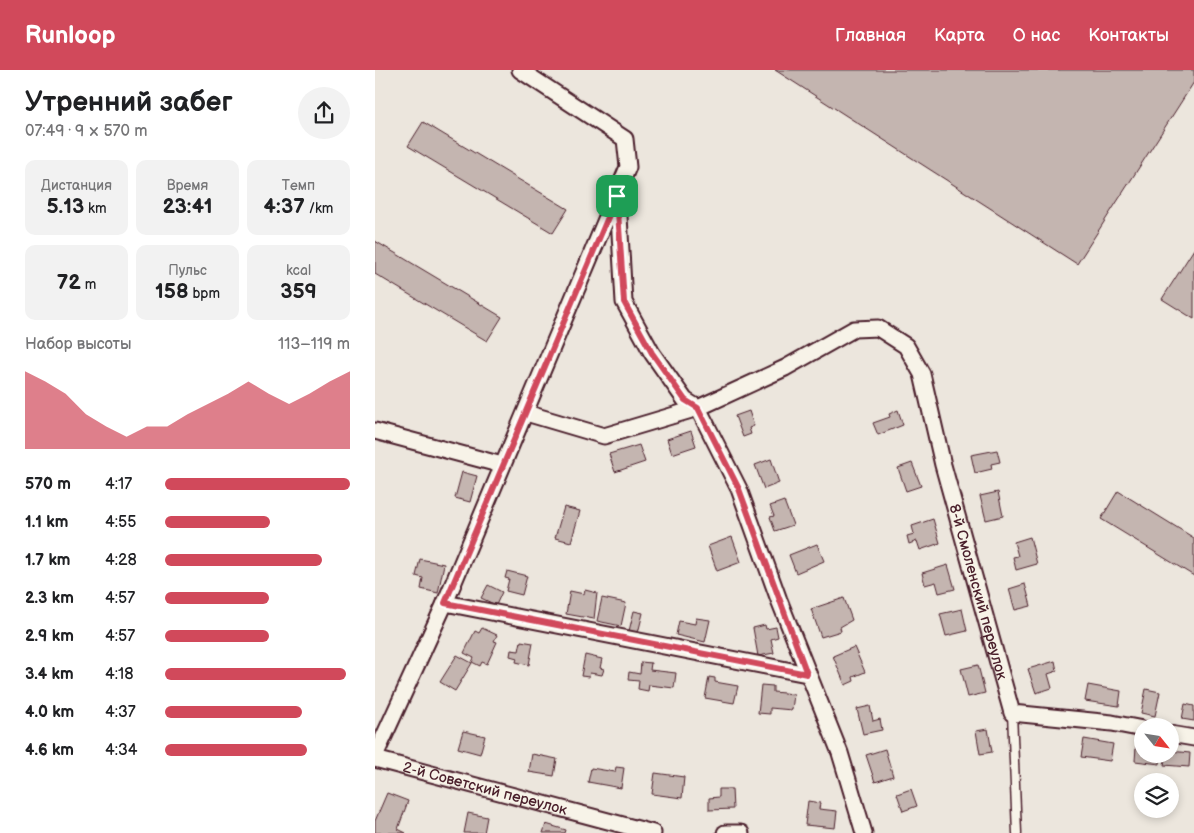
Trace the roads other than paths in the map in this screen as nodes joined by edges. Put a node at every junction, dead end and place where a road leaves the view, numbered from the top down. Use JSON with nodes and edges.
{"nodes":[{"id":1,"x":520,"y":70,"type":"edge"},
{"id":2,"x":617,"y":196,"type":"junction"},
{"id":3,"x":698,"y":408,"type":"junction"},
{"id":4,"x":526,"y":413,"type":"junction"},
{"id":5,"x":375,"y":431,"type":"edge"},
{"id":6,"x":502,"y":465,"type":"junction"},
{"id":7,"x":445,"y":603,"type":"junction"},
{"id":8,"x":807,"y":674,"type":"junction"},
{"id":9,"x":1012,"y":713,"type":"junction"},
{"id":10,"x":1134,"y":727,"type":"edge"},
{"id":11,"x":1179,"y":736,"type":"edge"},
{"id":12,"x":1194,"y":738,"type":"edge"},
{"id":13,"x":375,"y":757,"type":"edge"},
{"id":14,"x":653,"y":833,"type":"edge"},
{"id":15,"x":725,"y":833,"type":"edge"},
{"id":16,"x":741,"y":833,"type":"edge"},
{"id":17,"x":864,"y":833,"type":"edge"},
{"id":18,"x":1017,"y":833,"type":"edge"}],
"edges":[{"from":1,"to":2,"type":"street"},
{"from":2,"to":3,"type":"street"},
{"from":2,"to":4,"type":"street"},
{"from":3,"to":4,"type":"street"},
{"from":3,"to":8,"type":"street"},
{"from":3,"to":9,"type":"street","name":"8-й Смоленский переулок"},
{"from":4,"to":6,"type":"street"},
{"from":5,"to":6,"type":"street"},
{"from":6,"to":7,"type":"street"},
{"from":7,"to":8,"type":"street"},
{"from":7,"to":13,"type":"street"},
{"from":8,"to":17,"type":"street"},
{"from":9,"to":10,"type":"street"},
{"from":9,"to":18,"type":"lane"},
{"from":11,"to":12,"type":"street"},
{"from":13,"to":14,"type":"street","name":"2-й Советский переулок"},
{"from":15,"to":16,"type":"street"}]}
